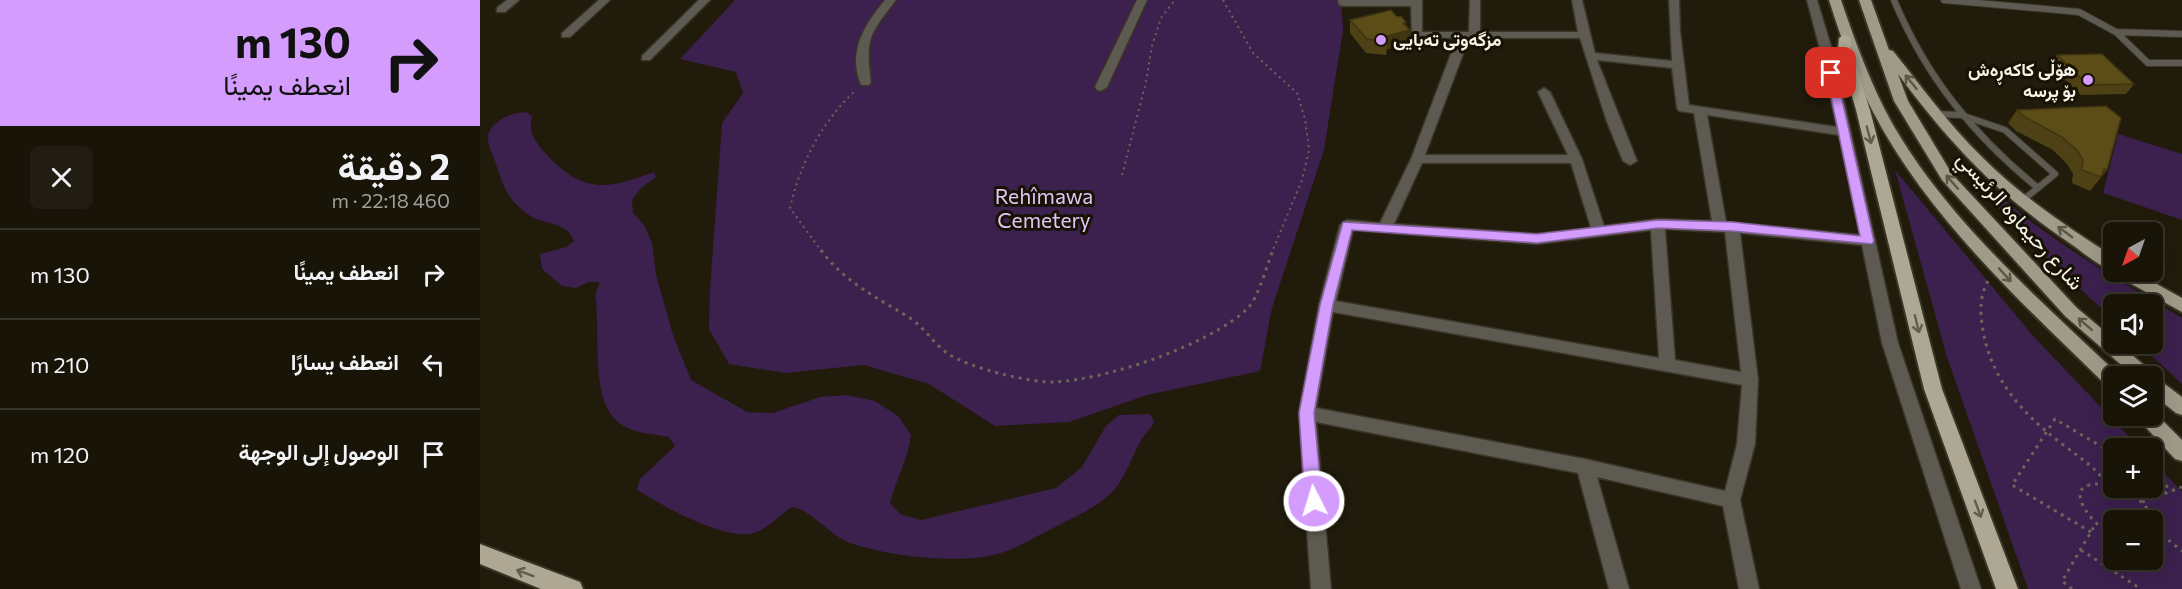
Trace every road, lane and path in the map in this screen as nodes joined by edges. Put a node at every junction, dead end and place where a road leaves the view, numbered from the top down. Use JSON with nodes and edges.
{"nodes":[{"id":1,"x":514,"y":0,"type":"edge"},
{"id":2,"x":605,"y":0,"type":"edge"},
{"id":3,"x":705,"y":0,"type":"edge"},
{"id":4,"x":891,"y":0,"type":"edge"},
{"id":5,"x":1142,"y":0,"type":"edge"},
{"id":6,"x":1175,"y":0,"type":"edge"},
{"id":7,"x":1224,"y":0,"type":"edge"},
{"id":8,"x":1343,"y":0,"type":"edge"},
{"id":9,"x":1475,"y":0,"type":"edge"},
{"id":10,"x":1577,"y":0,"type":"edge"},
{"id":11,"x":1674,"y":0,"type":"edge"},
{"id":12,"x":1812,"y":0,"type":"edge"},
{"id":13,"x":1835,"y":0,"type":"edge"},
{"id":14,"x":1865,"y":0,"type":"edge"},
{"id":15,"x":1894,"y":0,"type":"edge"},
{"id":16,"x":1944,"y":0,"type":"edge"},
{"id":17,"x":1417,"y":1,"type":"edge"},
{"id":18,"x":501,"y":10,"type":"dead end"},
{"id":19,"x":2116,"y":32,"type":"junction"},
{"id":20,"x":2182,"y":34,"type":"edge"},
{"id":21,"x":566,"y":35,"type":"dead end"},
{"id":22,"x":1583,"y":35,"type":"junction"},
{"id":23,"x":1469,"y":36,"type":"junction"},
{"id":24,"x":1845,"y":38,"type":"junction"},
{"id":25,"x":1877,"y":40,"type":"junction"},
{"id":26,"x":1590,"y":56,"type":"junction"},
{"id":27,"x":646,"y":58,"type":"dead end"},
{"id":28,"x":2182,"y":63,"type":"edge"},
{"id":29,"x":1678,"y":65,"type":"junction"},
{"id":30,"x":866,"y":82,"type":"joint"},
{"id":31,"x":1101,"y":87,"type":"dead end"},
{"id":32,"x":1544,"y":92,"type":"dead end"},
{"id":33,"x":1700,"y":111,"type":"junction"},
{"id":34,"x":1936,"y":114,"type":"junction"},
{"id":35,"x":1961,"y":115,"type":"junction"},
{"id":36,"x":1844,"y":132,"type":"junction"},
{"id":37,"x":1417,"y":159,"type":"junction"},
{"id":38,"x":1576,"y":159,"type":"junction"},
{"id":39,"x":1630,"y":161,"type":"dead end"},
{"id":40,"x":1122,"y":175,"type":"dead end"},
{"id":41,"x":2038,"y":188,"type":"junction"},
{"id":42,"x":2023,"y":200,"type":"junction"},
{"id":43,"x":1658,"y":224,"type":"junction"},
{"id":44,"x":1726,"y":226,"type":"junction"},
{"id":45,"x":1385,"y":228,"type":"junction"},
{"id":46,"x":1599,"y":232,"type":"junction"},
{"id":47,"x":1867,"y":241,"type":"junction"},
{"id":48,"x":2103,"y":257,"type":"edge"},
{"id":49,"x":1988,"y":281,"type":"dead end"},
{"id":50,"x":2140,"y":282,"type":"edge"},
{"id":51,"x":1327,"y":305,"type":"junction"},
{"id":52,"x":2182,"y":306,"type":"edge"},
{"id":53,"x":1667,"y":365,"type":"junction"},
{"id":54,"x":2133,"y":366,"type":"edge"},
{"id":55,"x":2103,"y":371,"type":"edge"},
{"id":56,"x":1750,"y":380,"type":"junction"},
{"id":57,"x":2163,"y":392,"type":"edge"},
{"id":58,"x":2182,"y":408,"type":"edge"},
{"id":59,"x":1307,"y":413,"type":"junction"},
{"id":60,"x":2156,"y":426,"type":"edge"},
{"id":61,"x":2047,"y":432,"type":"junction"},
{"id":62,"x":2103,"y":448,"type":"edge"},
{"id":63,"x":2182,"y":453,"type":"edge"},
{"id":64,"x":1585,"y":467,"type":"junction"},
{"id":65,"x":2103,"y":479,"type":"edge"},
{"id":66,"x":2103,"y":484,"type":"edge"},
{"id":67,"x":2163,"y":484,"type":"edge"},
{"id":68,"x":2182,"y":487,"type":"edge"},
{"id":69,"x":2174,"y":490,"type":"junction"},
{"id":70,"x":2135,"y":498,"type":"edge"},
{"id":71,"x":1731,"y":500,"type":"junction"},
{"id":72,"x":2142,"y":502,"type":"junction"},
{"id":73,"x":2148,"y":510,"type":"edge"},
{"id":74,"x":2095,"y":525,"type":"junction"},
{"id":75,"x":2103,"y":530,"type":"edge"},
{"id":76,"x":2091,"y":532,"type":"junction"},
{"id":77,"x":2163,"y":536,"type":"edge"},
{"id":78,"x":2081,"y":550,"type":"junction"},
{"id":79,"x":2182,"y":551,"type":"edge"},
{"id":80,"x":480,"y":554,"type":"edge"},
{"id":81,"x":572,"y":589,"type":"edge"},
{"id":82,"x":1321,"y":589,"type":"edge"},
{"id":83,"x":1619,"y":589,"type":"edge"},
{"id":84,"x":1749,"y":589,"type":"edge"},
{"id":85,"x":1971,"y":589,"type":"edge"},
{"id":86,"x":2007,"y":589,"type":"edge"},
{"id":87,"x":2072,"y":589,"type":"edge"},
{"id":88,"x":2141,"y":589,"type":"edge"}],
"edges":[{"from":1,"to":18,"type":"street"},
{"from":2,"to":21,"type":"street"},
{"from":3,"to":27,"type":"street"},
{"from":4,"to":30,"type":"street"},
{"from":5,"to":31,"type":"street"},
{"from":6,"to":40,"type":"path"},
{"from":7,"to":30,"type":"path"},
{"from":8,"to":17,"type":"street"},
{"from":9,"to":23,"type":"street"},
{"from":10,"to":22,"type":"street"},
{"from":11,"to":29,"type":"street"},
{"from":12,"to":36,"type":"street"},
{"from":13,"to":24,"type":"main road"},
{"from":14,"to":25,"type":"main road","name":"شارع رحيماوه الرئيسي"},
{"from":15,"to":35,"type":"lane"},
{"from":16,"to":19,"type":"lane"},
{"from":17,"to":23,"type":"street"},
{"from":19,"to":20,"type":"lane"},
{"from":19,"to":28,"type":"lane"},
{"from":22,"to":23,"type":"street"},
{"from":22,"to":26,"type":"street"},
{"from":23,"to":37,"type":"street"},
{"from":24,"to":55,"type":"main road","one_way":true},
{"from":24,"to":86,"type":"highway","one_way":true},
{"from":34,"to":25,"type":"main road","one_way":true},
{"from":54,"to":25,"type":"main road","name":"شارع رحيماوه الرئيسي","one_way":true},
{"from":26,"to":29,"type":"street"},
{"from":26,"to":39,"type":"street"},
{"from":29,"to":33,"type":"street"},
{"from":32,"to":38,"type":"street"},
{"from":33,"to":36,"type":"street"},
{"from":33,"to":44,"type":"street"},
{"from":34,"to":35,"type":"lane"},
{"from":34,"to":42,"type":"main road"},
{"from":35,"to":41,"type":"lane"},
{"from":35,"to":41,"type":"lane"},
{"from":36,"to":47,"type":"street"},
{"from":37,"to":38,"type":"street"},
{"from":37,"to":45,"type":"street"},
{"from":38,"to":46,"type":"street"},
{"from":41,"to":42,"type":"lane"},
{"from":48,"to":42,"type":"main road","one_way":true},
{"from":43,"to":44,"type":"street"},
{"from":43,"to":46,"type":"street"},
{"from":43,"to":53,"type":"street"},
{"from":44,"to":47,"type":"street"},
{"from":44,"to":56,"type":"street"},
{"from":45,"to":46,"type":"street"},
{"from":45,"to":51,"type":"street"},
{"from":47,"to":85,"type":"street"},
{"from":49,"to":61,"type":"path"},
{"from":50,"to":52,"type":"main road"},
{"from":51,"to":53,"type":"street"},
{"from":51,"to":59,"type":"street"},
{"from":53,"to":56,"type":"street"},
{"from":56,"to":71,"type":"street"},
{"from":57,"to":58,"type":"main road"},
{"from":59,"to":64,"type":"street"},
{"from":59,"to":82,"type":"street"},
{"from":60,"to":63,"type":"main road"},
{"from":61,"to":62,"type":"path"},
{"from":61,"to":65,"type":"path"},
{"from":61,"to":76,"type":"path"},
{"from":64,"to":71,"type":"street"},
{"from":64,"to":83,"type":"street"},
{"from":66,"to":74,"type":"path"},
{"from":67,"to":69,"type":"path"},
{"from":68,"to":69,"type":"path"},
{"from":69,"to":72,"type":"path"},
{"from":70,"to":72,"type":"path"},
{"from":71,"to":84,"type":"street"},
{"from":72,"to":73,"type":"path"},
{"from":74,"to":75,"type":"path"},
{"from":74,"to":76,"type":"path"},
{"from":76,"to":78,"type":"path"},
{"from":77,"to":79,"type":"path"},
{"from":78,"to":87,"type":"path"},
{"from":78,"to":88,"type":"path"},
{"from":81,"to":80,"type":"highway","one_way":true}]}
